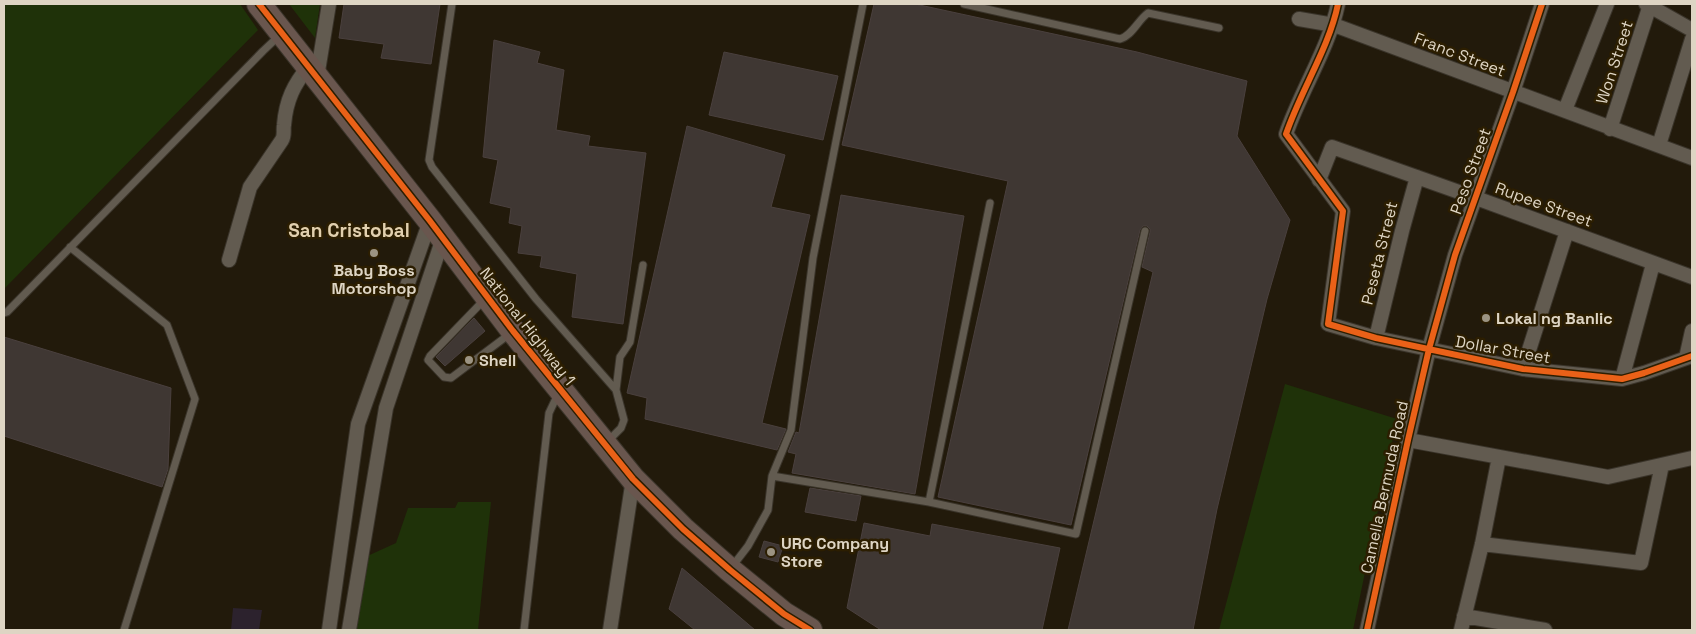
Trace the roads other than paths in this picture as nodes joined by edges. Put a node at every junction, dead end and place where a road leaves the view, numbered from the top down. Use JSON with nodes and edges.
{"nodes":[{"id":1,"x":260,"y":4,"type":"edge"},
{"id":2,"x":329,"y":4,"type":"edge"},
{"id":3,"x":452,"y":4,"type":"edge"},
{"id":4,"x":863,"y":4,"type":"edge"},
{"id":5,"x":964,"y":4,"type":"edge"},
{"id":6,"x":1338,"y":4,"type":"edge"},
{"id":7,"x":1542,"y":4,"type":"edge"},
{"id":8,"x":1607,"y":4,"type":"edge"},
{"id":9,"x":1648,"y":5,"type":"edge"},
{"id":10,"x":1299,"y":19,"type":"dead end"},
{"id":11,"x":1334,"y":25,"type":"junction"},
{"id":12,"x":1219,"y":28,"type":"dead end"},
{"id":13,"x":1692,"y":30,"type":"edge"},
{"id":14,"x":282,"y":34,"type":"junction"},
{"id":15,"x":1692,"y":39,"type":"edge"},
{"id":16,"x":313,"y":71,"type":"junction"},
{"id":17,"x":1513,"y":92,"type":"junction"},
{"id":18,"x":1565,"y":110,"type":"junction"},
{"id":19,"x":1610,"y":129,"type":"junction"},
{"id":20,"x":1659,"y":145,"type":"junction"},
{"id":21,"x":1692,"y":158,"type":"edge"},
{"id":22,"x":1417,"y":177,"type":"junction"},
{"id":23,"x":1319,"y":180,"type":"junction"},
{"id":24,"x":1476,"y":198,"type":"junction"},
{"id":25,"x":990,"y":204,"type":"dead end"},
{"id":26,"x":436,"y":229,"type":"junction"},
{"id":27,"x":1145,"y":231,"type":"dead end"},
{"id":28,"x":1566,"y":231,"type":"junction"},
{"id":29,"x":70,"y":246,"type":"junction"},
{"id":30,"x":229,"y":260,"type":"dead end"},
{"id":31,"x":1653,"y":264,"type":"junction"},
{"id":32,"x":643,"y":265,"type":"dead end"},
{"id":33,"x":1692,"y":278,"type":"edge"},
{"id":34,"x":488,"y":296,"type":"junction"},
{"id":35,"x":4,"y":313,"type":"edge"},
{"id":36,"x":513,"y":331,"type":"junction"},
{"id":37,"x":1692,"y":331,"type":"edge"},
{"id":38,"x":1376,"y":338,"type":"junction"},
{"id":39,"x":1429,"y":349,"type":"junction"},
{"id":40,"x":1689,"y":357,"type":"edge"},
{"id":41,"x":1523,"y":369,"type":"junction"},
{"id":42,"x":1622,"y":379,"type":"junction"},
{"id":43,"x":560,"y":390,"type":"junction"},
{"id":44,"x":616,"y":390,"type":"junction"},
{"id":45,"x":1408,"y":440,"type":"junction"},
{"id":46,"x":604,"y":445,"type":"junction"},
{"id":47,"x":1499,"y":457,"type":"junction"},
{"id":48,"x":1692,"y":458,"type":"edge"},
{"id":49,"x":1662,"y":465,"type":"junction"},
{"id":50,"x":772,"y":476,"type":"junction"},
{"id":51,"x":633,"y":479,"type":"junction"},
{"id":52,"x":929,"y":502,"type":"junction"},
{"id":53,"x":1482,"y":544,"type":"junction"},
{"id":54,"x":730,"y":570,"type":"junction"},
{"id":55,"x":1463,"y":623,"type":"edge"},
{"id":56,"x":124,"y":630,"type":"edge"},
{"id":57,"x":329,"y":630,"type":"edge"},
{"id":58,"x":349,"y":630,"type":"edge"},
{"id":59,"x":524,"y":630,"type":"edge"},
{"id":60,"x":610,"y":630,"type":"edge"},
{"id":61,"x":810,"y":630,"type":"edge"},
{"id":62,"x":1368,"y":630,"type":"edge"},
{"id":63,"x":1545,"y":630,"type":"edge"}],
"edges":[{"from":1,"to":14,"type":"highway","name":"National Highway 1"},
{"from":2,"to":16,"type":"street"},
{"from":3,"to":44,"type":"lane"},
{"from":4,"to":50,"type":"lane"},
{"from":5,"to":12,"type":"lane"},
{"from":6,"to":11,"type":"street","name":"Dollar Street"},
{"from":7,"to":17,"type":"street","name":"Peso Street"},
{"from":8,"to":18,"type":"street"},
{"from":9,"to":13,"type":"street"},
{"from":9,"to":19,"type":"street","name":"Won Street"},
{"from":10,"to":11,"type":"street","name":"Franc Street"},
{"from":11,"to":17,"type":"street","name":"Franc Street"},
{"from":11,"to":23,"type":"street","name":"Dollar Street"},
{"from":14,"to":16,"type":"highway","name":"National Highway 1"},
{"from":14,"to":29,"type":"lane"},
{"from":15,"to":20,"type":"street"},
{"from":16,"to":26,"type":"highway","name":"National Highway 1"},
{"from":16,"to":30,"type":"street"},
{"from":17,"to":18,"type":"street","name":"Franc Street"},
{"from":17,"to":24,"type":"street","name":"Peso Street"},
{"from":18,"to":19,"type":"street","name":"Franc Street"},
{"from":19,"to":20,"type":"street","name":"Franc Street"},
{"from":20,"to":21,"type":"street","name":"Franc Street"},
{"from":22,"to":23,"type":"street","name":"Rupee Street"},
{"from":22,"to":24,"type":"street","name":"Rupee Street"},
{"from":22,"to":38,"type":"street","name":"Peseta Street"},
{"from":23,"to":38,"type":"street","name":"Dollar Street"},
{"from":24,"to":28,"type":"street","name":"Rupee Street"},
{"from":24,"to":39,"type":"street","name":"Peso Street"},
{"from":25,"to":52,"type":"lane"},
{"from":26,"to":34,"type":"highway","name":"National Highway 1"},
{"from":26,"to":57,"type":"street"},
{"from":26,"to":58,"type":"street"},
{"from":27,"to":52,"type":"lane"},
{"from":28,"to":31,"type":"street","name":"Rupee Street"},
{"from":28,"to":41,"type":"street"},
{"from":29,"to":35,"type":"lane"},
{"from":29,"to":56,"type":"lane"},
{"from":31,"to":33,"type":"street","name":"Rupee Street"},
{"from":31,"to":42,"type":"street"},
{"from":32,"to":44,"type":"lane"},
{"from":34,"to":36,"type":"highway","name":"National Highway 1"},
{"from":34,"to":36,"type":"lane"},
{"from":36,"to":43,"type":"highway","name":"National Highway 1"},
{"from":37,"to":40,"type":"street"},
{"from":38,"to":39,"type":"street","name":"Dollar Street"},
{"from":39,"to":41,"type":"street","name":"Dollar Street"},
{"from":39,"to":45,"type":"street","name":"Camella Bermuda Road"},
{"from":40,"to":42,"type":"street","name":"Dollar Street"},
{"from":41,"to":42,"type":"street","name":"Dollar Street"},
{"from":43,"to":46,"type":"highway","name":"National Highway 1"},
{"from":43,"to":59,"type":"lane"},
{"from":44,"to":46,"type":"lane"},
{"from":45,"to":47,"type":"street"},
{"from":45,"to":62,"type":"street","name":"Camella Bermuda Road"},
{"from":46,"to":51,"type":"highway","name":"National Highway 1"},
{"from":47,"to":49,"type":"street"},
{"from":47,"to":53,"type":"street"},
{"from":48,"to":49,"type":"street"},
{"from":49,"to":53,"type":"street"},
{"from":50,"to":52,"type":"lane"},
{"from":50,"to":54,"type":"lane"},
{"from":51,"to":54,"type":"highway","name":"National Highway 1"},
{"from":51,"to":60,"type":"street"},
{"from":53,"to":55,"type":"street"},
{"from":54,"to":61,"type":"highway","name":"National Highway 1"},
{"from":55,"to":63,"type":"street"}]}
